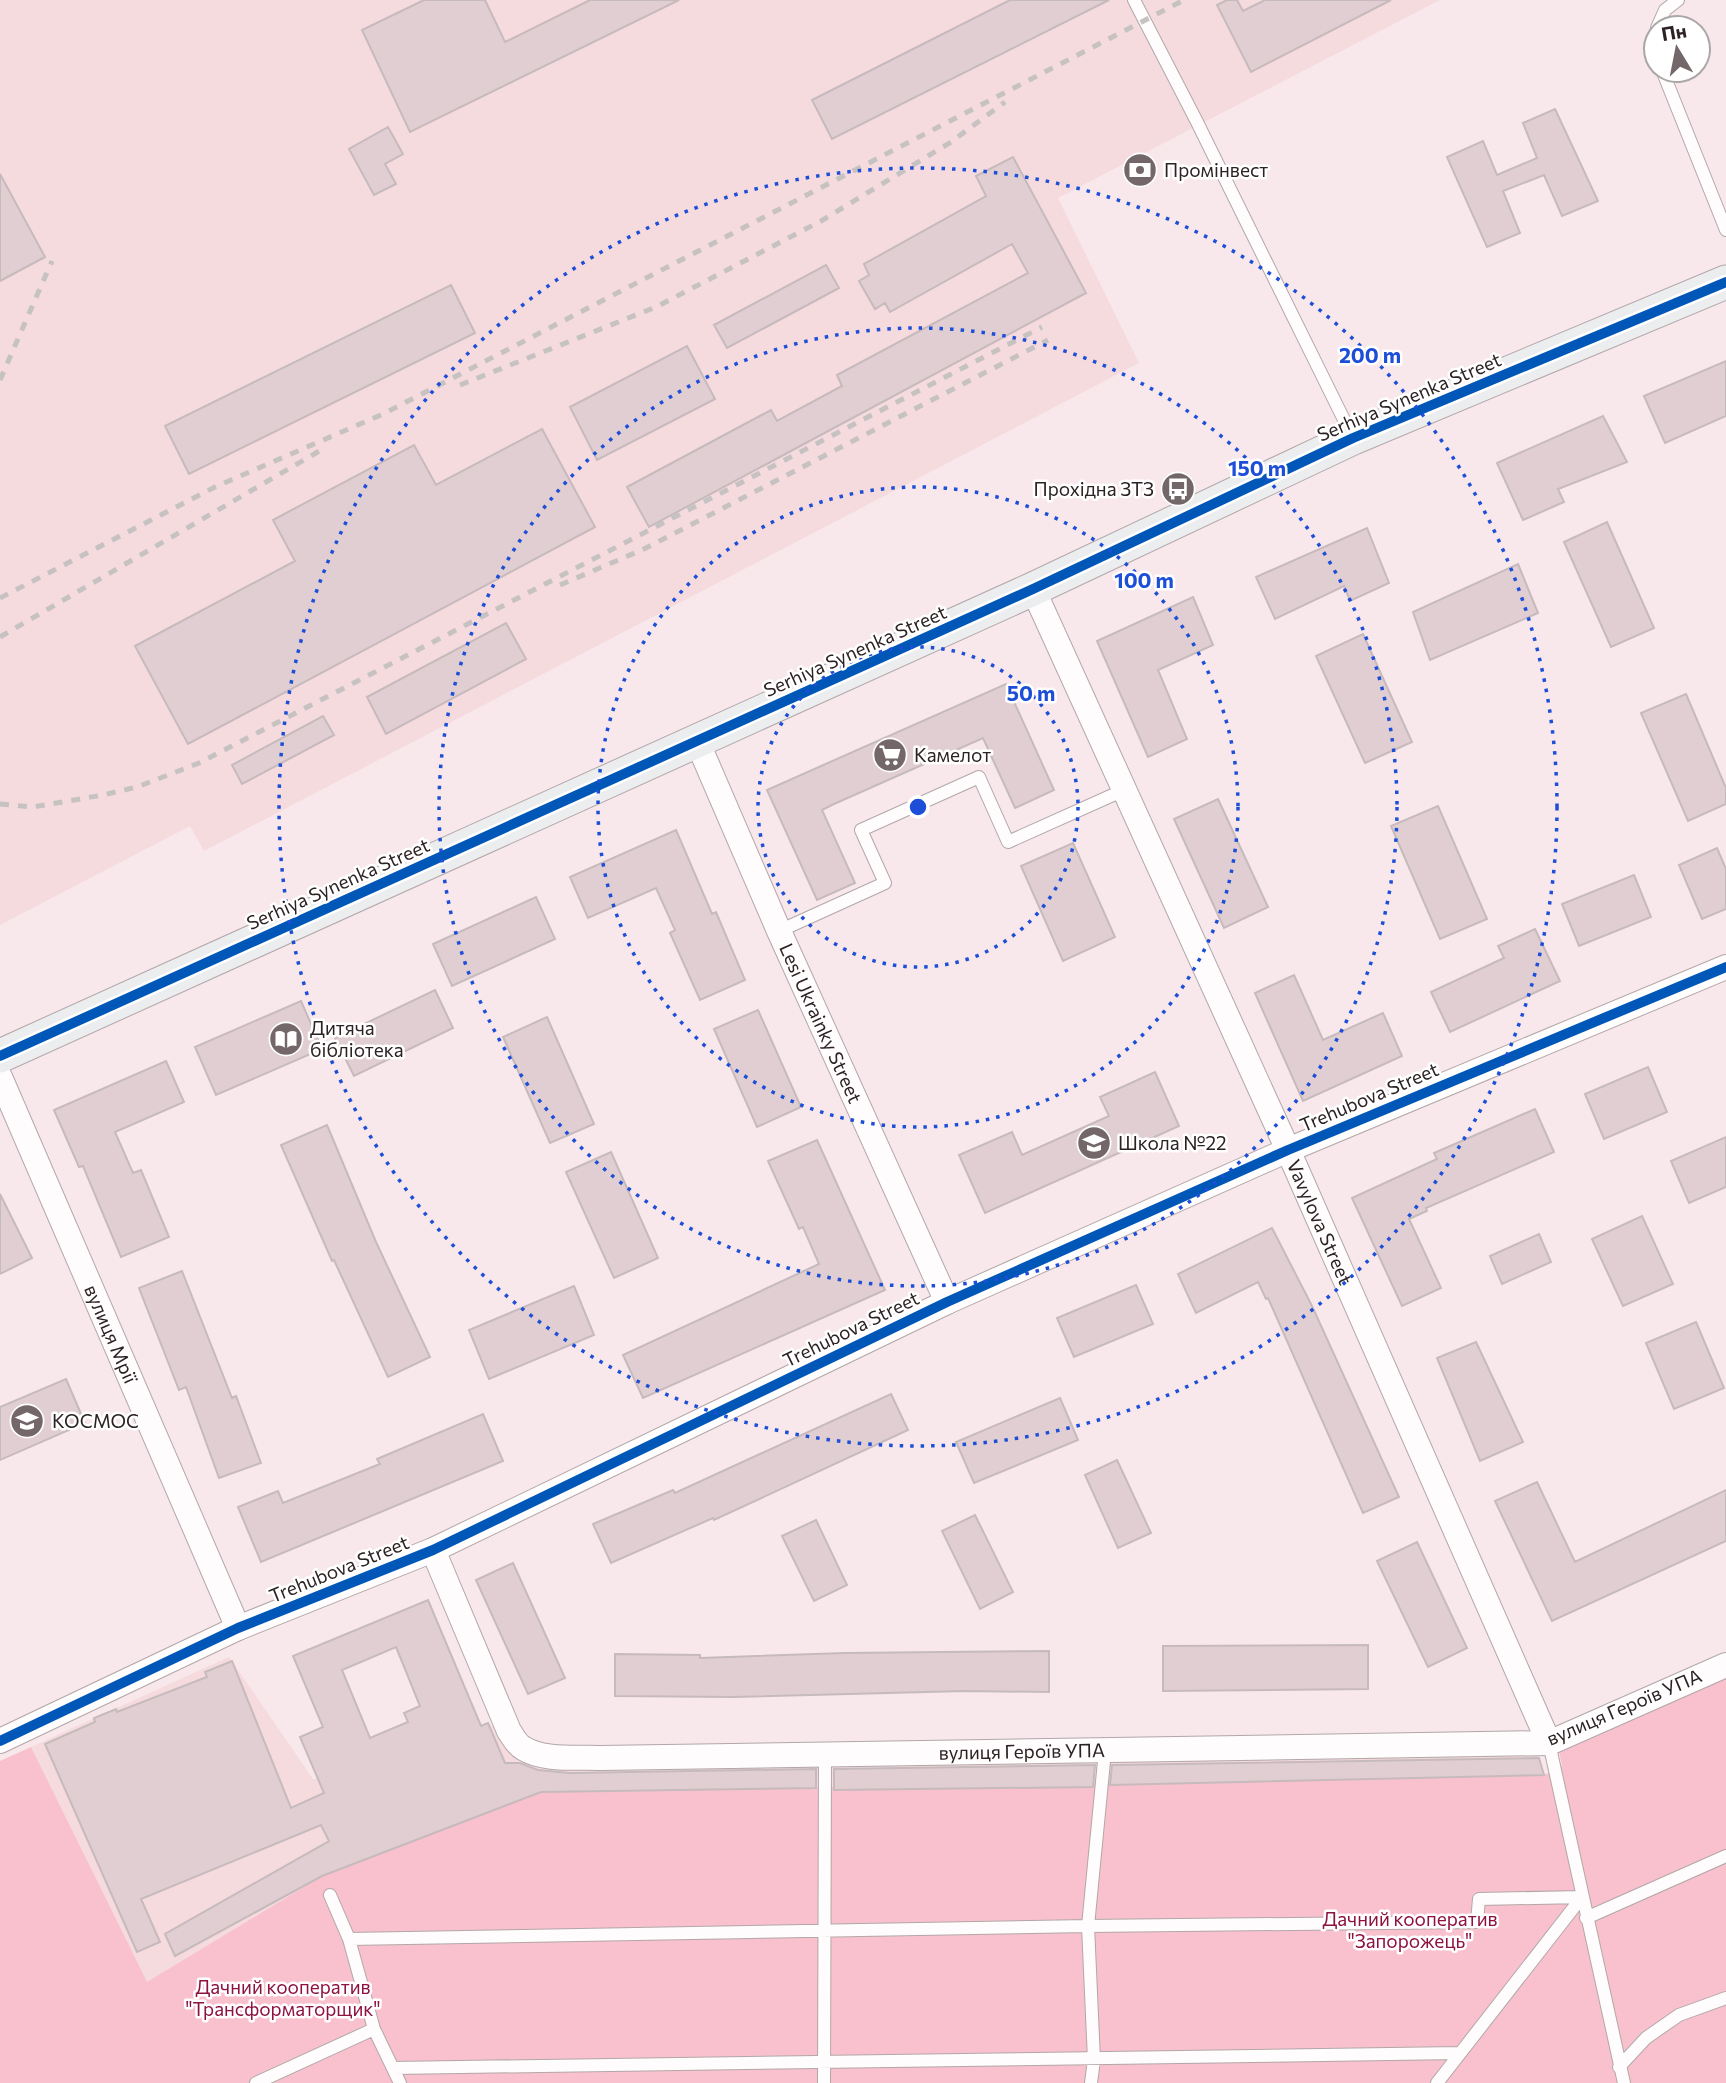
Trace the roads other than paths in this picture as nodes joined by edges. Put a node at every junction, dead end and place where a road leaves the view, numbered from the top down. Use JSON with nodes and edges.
{"nodes":[{"id":1,"x":1134,"y":0,"type":"edge"},
{"id":2,"x":1678,"y":0,"type":"edge"},
{"id":3,"x":1663,"y":14,"type":"edge"},
{"id":4,"x":1668,"y":84,"type":"edge"},
{"id":5,"x":1726,"y":230,"type":"edge"},
{"id":6,"x":1726,"y":282,"type":"edge"},
{"id":7,"x":1353,"y":438,"type":"junction"},
{"id":8,"x":1033,"y":589,"type":"junction"},
{"id":9,"x":696,"y":741,"type":"junction"},
{"id":10,"x":1124,"y":790,"type":"junction"},
{"id":11,"x":779,"y":931,"type":"junction"},
{"id":12,"x":1726,"y":967,"type":"edge"},
{"id":13,"x":0,"y":1056,"type":"edge"},
{"id":14,"x":0,"y":1077,"type":"edge"},
{"id":15,"x":1288,"y":1150,"type":"junction"},
{"id":16,"x":947,"y":1302,"type":"junction"},
{"id":17,"x":433,"y":1550,"type":"junction"},
{"id":18,"x":239,"y":1628,"type":"junction"},
{"id":19,"x":1726,"y":1665,"type":"edge"},
{"id":20,"x":0,"y":1741,"type":"edge"},
{"id":21,"x":1549,"y":1742,"type":"junction"},
{"id":22,"x":1105,"y":1751,"type":"junction"},
{"id":23,"x":825,"y":1754,"type":"junction"},
{"id":24,"x":1726,"y":1856,"type":"edge"},
{"id":25,"x":330,"y":1895,"type":"dead end"},
{"id":26,"x":1581,"y":1897,"type":"junction"},
{"id":27,"x":1586,"y":1918,"type":"junction"},
{"id":28,"x":1088,"y":1926,"type":"junction"},
{"id":29,"x":823,"y":1930,"type":"junction"},
{"id":30,"x":349,"y":1939,"type":"junction"},
{"id":31,"x":1726,"y":1998,"type":"edge"},
{"id":32,"x":374,"y":2029,"type":"junction"},
{"id":33,"x":1459,"y":2053,"type":"junction"},
{"id":34,"x":1094,"y":2060,"type":"junction"},
{"id":35,"x":823,"y":2062,"type":"junction"},
{"id":36,"x":1619,"y":2067,"type":"junction"},
{"id":37,"x":393,"y":2068,"type":"junction"},
{"id":38,"x":256,"y":2083,"type":"edge"},
{"id":39,"x":400,"y":2083,"type":"edge"},
{"id":40,"x":824,"y":2083,"type":"edge"},
{"id":41,"x":1091,"y":2083,"type":"edge"},
{"id":42,"x":1437,"y":2083,"type":"edge"},
{"id":43,"x":1624,"y":2083,"type":"edge"}],
"edges":[{"from":1,"to":7,"type":"lane"},
{"from":2,"to":3,"type":"lane"},
{"from":4,"to":5,"type":"lane"},
{"from":6,"to":7,"type":"street","name":"Serhiya Synenka Street"},
{"from":7,"to":8,"type":"street","name":"Serhiya Synenka Street"},
{"from":8,"to":9,"type":"street","name":"Serhiya Synenka Street"},
{"from":8,"to":10,"type":"street","name":"Vavylova Street"},
{"from":9,"to":11,"type":"street","name":"Lesi Ukrainky Street"},
{"from":9,"to":13,"type":"street","name":"Serhiya Synenka Street"},
{"from":10,"to":11,"type":"lane"},
{"from":10,"to":15,"type":"street","name":"Vavylova Street"},
{"from":11,"to":16,"type":"street","name":"Lesi Ukrainky Street"},
{"from":12,"to":15,"type":"street","name":"Trehubova Street"},
{"from":14,"to":18,"type":"street","name":"вулиця Мрії"},
{"from":15,"to":16,"type":"street","name":"Trehubova Street"},
{"from":15,"to":21,"type":"street","name":"Vavylova Street"},
{"from":16,"to":17,"type":"street","name":"Trehubova Street"},
{"from":17,"to":18,"type":"street","name":"Trehubova Street"},
{"from":17,"to":23,"type":"street","name":"вулиця Героїв УПА"},
{"from":18,"to":20,"type":"street","name":"Trehubova Street"},
{"from":19,"to":21,"type":"street","name":"вулиця Героїв УПА"},
{"from":21,"to":22,"type":"street","name":"вулиця Героїв УПА"},
{"from":21,"to":26,"type":"lane"},
{"from":22,"to":23,"type":"street","name":"вулиця Героїв УПА"},
{"from":22,"to":28,"type":"lane"},
{"from":23,"to":29,"type":"lane"},
{"from":24,"to":27,"type":"lane"},
{"from":25,"to":30,"type":"lane"},
{"from":26,"to":27,"type":"lane"},
{"from":26,"to":28,"type":"lane"},
{"from":26,"to":33,"type":"lane"},
{"from":27,"to":36,"type":"lane"},
{"from":28,"to":29,"type":"lane"},
{"from":28,"to":34,"type":"lane"},
{"from":29,"to":30,"type":"lane"},
{"from":29,"to":35,"type":"lane"},
{"from":30,"to":32,"type":"lane"},
{"from":31,"to":36,"type":"lane"},
{"from":32,"to":37,"type":"lane"},
{"from":32,"to":38,"type":"lane"},
{"from":33,"to":34,"type":"lane"},
{"from":33,"to":42,"type":"lane"},
{"from":34,"to":35,"type":"lane"},
{"from":34,"to":41,"type":"lane"},
{"from":35,"to":37,"type":"lane"},
{"from":35,"to":40,"type":"lane"},
{"from":36,"to":43,"type":"lane"},
{"from":37,"to":39,"type":"lane"}]}
